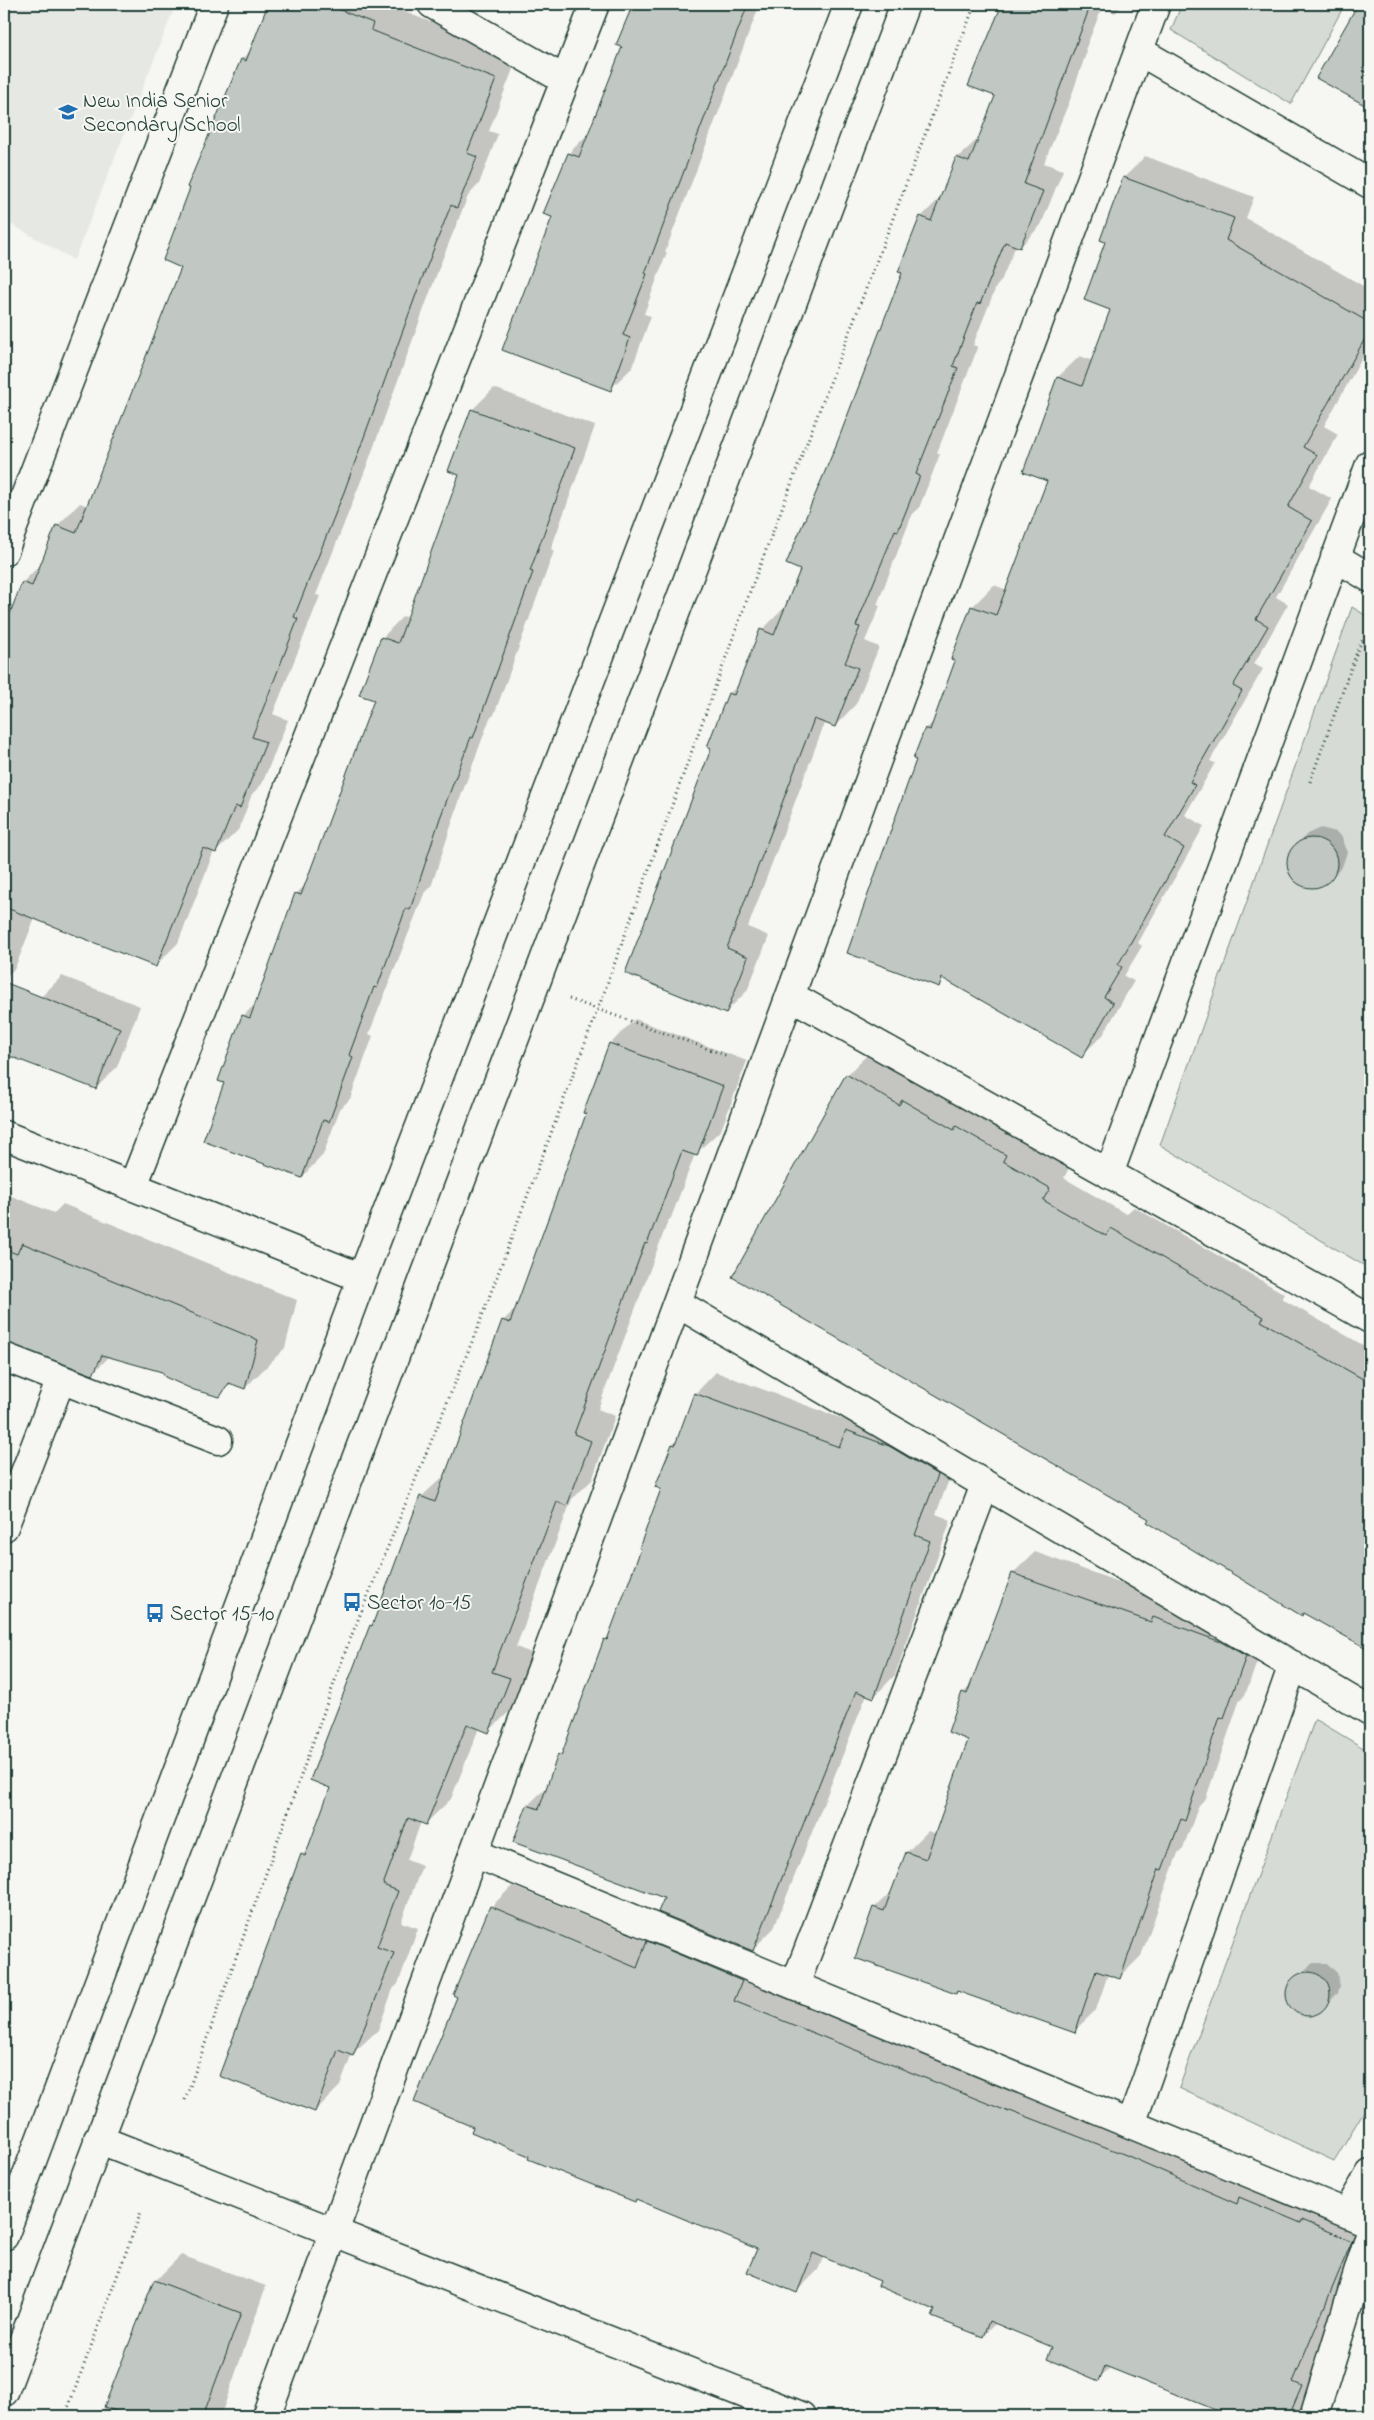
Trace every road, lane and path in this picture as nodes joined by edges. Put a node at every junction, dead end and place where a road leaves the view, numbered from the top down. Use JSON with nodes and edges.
{"nodes":[{"id":1,"x":214,"y":4,"type":"edge"},
{"id":2,"x":432,"y":4,"type":"edge"},
{"id":3,"x":595,"y":4,"type":"edge"},
{"id":4,"x":849,"y":4,"type":"edge"},
{"id":5,"x":905,"y":4,"type":"edge"},
{"id":6,"x":975,"y":4,"type":"edge"},
{"id":7,"x":1156,"y":4,"type":"edge"},
{"id":8,"x":1139,"y":51,"type":"junction"},
{"id":9,"x":564,"y":80,"type":"junction"},
{"id":10,"x":1370,"y":184,"type":"edge"},
{"id":11,"x":1370,"y":464,"type":"edge"},
{"id":12,"x":4,"y":551,"type":"edge"},
{"id":13,"x":1335,"y":558,"type":"junction"},
{"id":14,"x":1370,"y":578,"type":"edge"},
{"id":15,"x":1370,"y":635,"type":"edge"},
{"id":16,"x":1310,"y":782,"type":"dead end"},
{"id":17,"x":791,"y":996,"type":"junction"},
{"id":18,"x":566,"y":998,"type":"dead end"},
{"id":19,"x":598,"y":1009,"type":"junction"},
{"id":20,"x":764,"y":1068,"type":"junction"},
{"id":21,"x":4,"y":1135,"type":"edge"},
{"id":22,"x":1109,"y":1174,"type":"junction"},
{"id":23,"x":132,"y":1186,"type":"junction"},
{"id":24,"x":362,"y":1278,"type":"junction"},
{"id":25,"x":677,"y":1303,"type":"junction"},
{"id":26,"x":1370,"y":1320,"type":"edge"},
{"id":27,"x":4,"y":1357,"type":"edge"},
{"id":28,"x":60,"y":1379,"type":"junction"},
{"id":29,"x":218,"y":1440,"type":"dead end"},
{"id":30,"x":985,"y":1485,"type":"junction"},
{"id":31,"x":4,"y":1527,"type":"edge"},
{"id":32,"x":1293,"y":1665,"type":"junction"},
{"id":33,"x":1370,"y":1710,"type":"edge"},
{"id":34,"x":474,"y":1853,"type":"junction"},
{"id":35,"x":795,"y":1985,"type":"junction"},
{"id":36,"x":185,"y":2100,"type":"dead end"},
{"id":37,"x":1131,"y":2124,"type":"junction"},
{"id":38,"x":98,"y":2139,"type":"junction"},
{"id":39,"x":1370,"y":2174,"type":"edge"},
{"id":40,"x":141,"y":2212,"type":"dead end"},
{"id":41,"x":1358,"y":2218,"type":"edge"},
{"id":42,"x":334,"y":2232,"type":"junction"},
{"id":43,"x":1370,"y":2234,"type":"edge"},
{"id":44,"x":4,"y":2236,"type":"edge"},
{"id":45,"x":4,"y":2392,"type":"edge"},
{"id":46,"x":65,"y":2416,"type":"edge"},
{"id":47,"x":266,"y":2416,"type":"edge"},
{"id":48,"x":801,"y":2416,"type":"edge"},
{"id":49,"x":1314,"y":2416,"type":"edge"}],
"edges":[{"from":1,"to":12,"type":"street"},
{"from":2,"to":9,"type":"street"},
{"from":3,"to":9,"type":"street"},
{"from":4,"to":24,"type":"street"},
{"from":5,"to":38,"type":"street"},
{"from":6,"to":19,"type":"path"},
{"from":7,"to":8,"type":"street"},
{"from":8,"to":10,"type":"street"},
{"from":8,"to":17,"type":"street"},
{"from":9,"to":23,"type":"street"},
{"from":11,"to":13,"type":"street"},
{"from":13,"to":14,"type":"street"},
{"from":13,"to":22,"type":"street"},
{"from":15,"to":16,"type":"path"},
{"from":17,"to":20,"type":"street"},
{"from":17,"to":22,"type":"street"},
{"from":18,"to":19,"type":"path"},
{"from":19,"to":20,"type":"path"},
{"from":19,"to":36,"type":"path"},
{"from":20,"to":25,"type":"street"},
{"from":21,"to":23,"type":"street"},
{"from":22,"to":26,"type":"street"},
{"from":23,"to":24,"type":"street"},
{"from":24,"to":44,"type":"street"},
{"from":25,"to":30,"type":"street"},
{"from":25,"to":34,"type":"street"},
{"from":27,"to":28,"type":"street"},
{"from":28,"to":29,"type":"street"},
{"from":28,"to":31,"type":"street"},
{"from":30,"to":32,"type":"street"},
{"from":30,"to":35,"type":"street"},
{"from":32,"to":33,"type":"street"},
{"from":32,"to":37,"type":"street"},
{"from":34,"to":35,"type":"street"},
{"from":34,"to":42,"type":"street"},
{"from":35,"to":37,"type":"street"},
{"from":37,"to":41,"type":"street"},
{"from":38,"to":42,"type":"street"},
{"from":38,"to":45,"type":"street"},
{"from":39,"to":41,"type":"street"},
{"from":40,"to":46,"type":"path"},
{"from":42,"to":47,"type":"street"},
{"from":42,"to":48,"type":"street"},
{"from":43,"to":49,"type":"street"}]}
